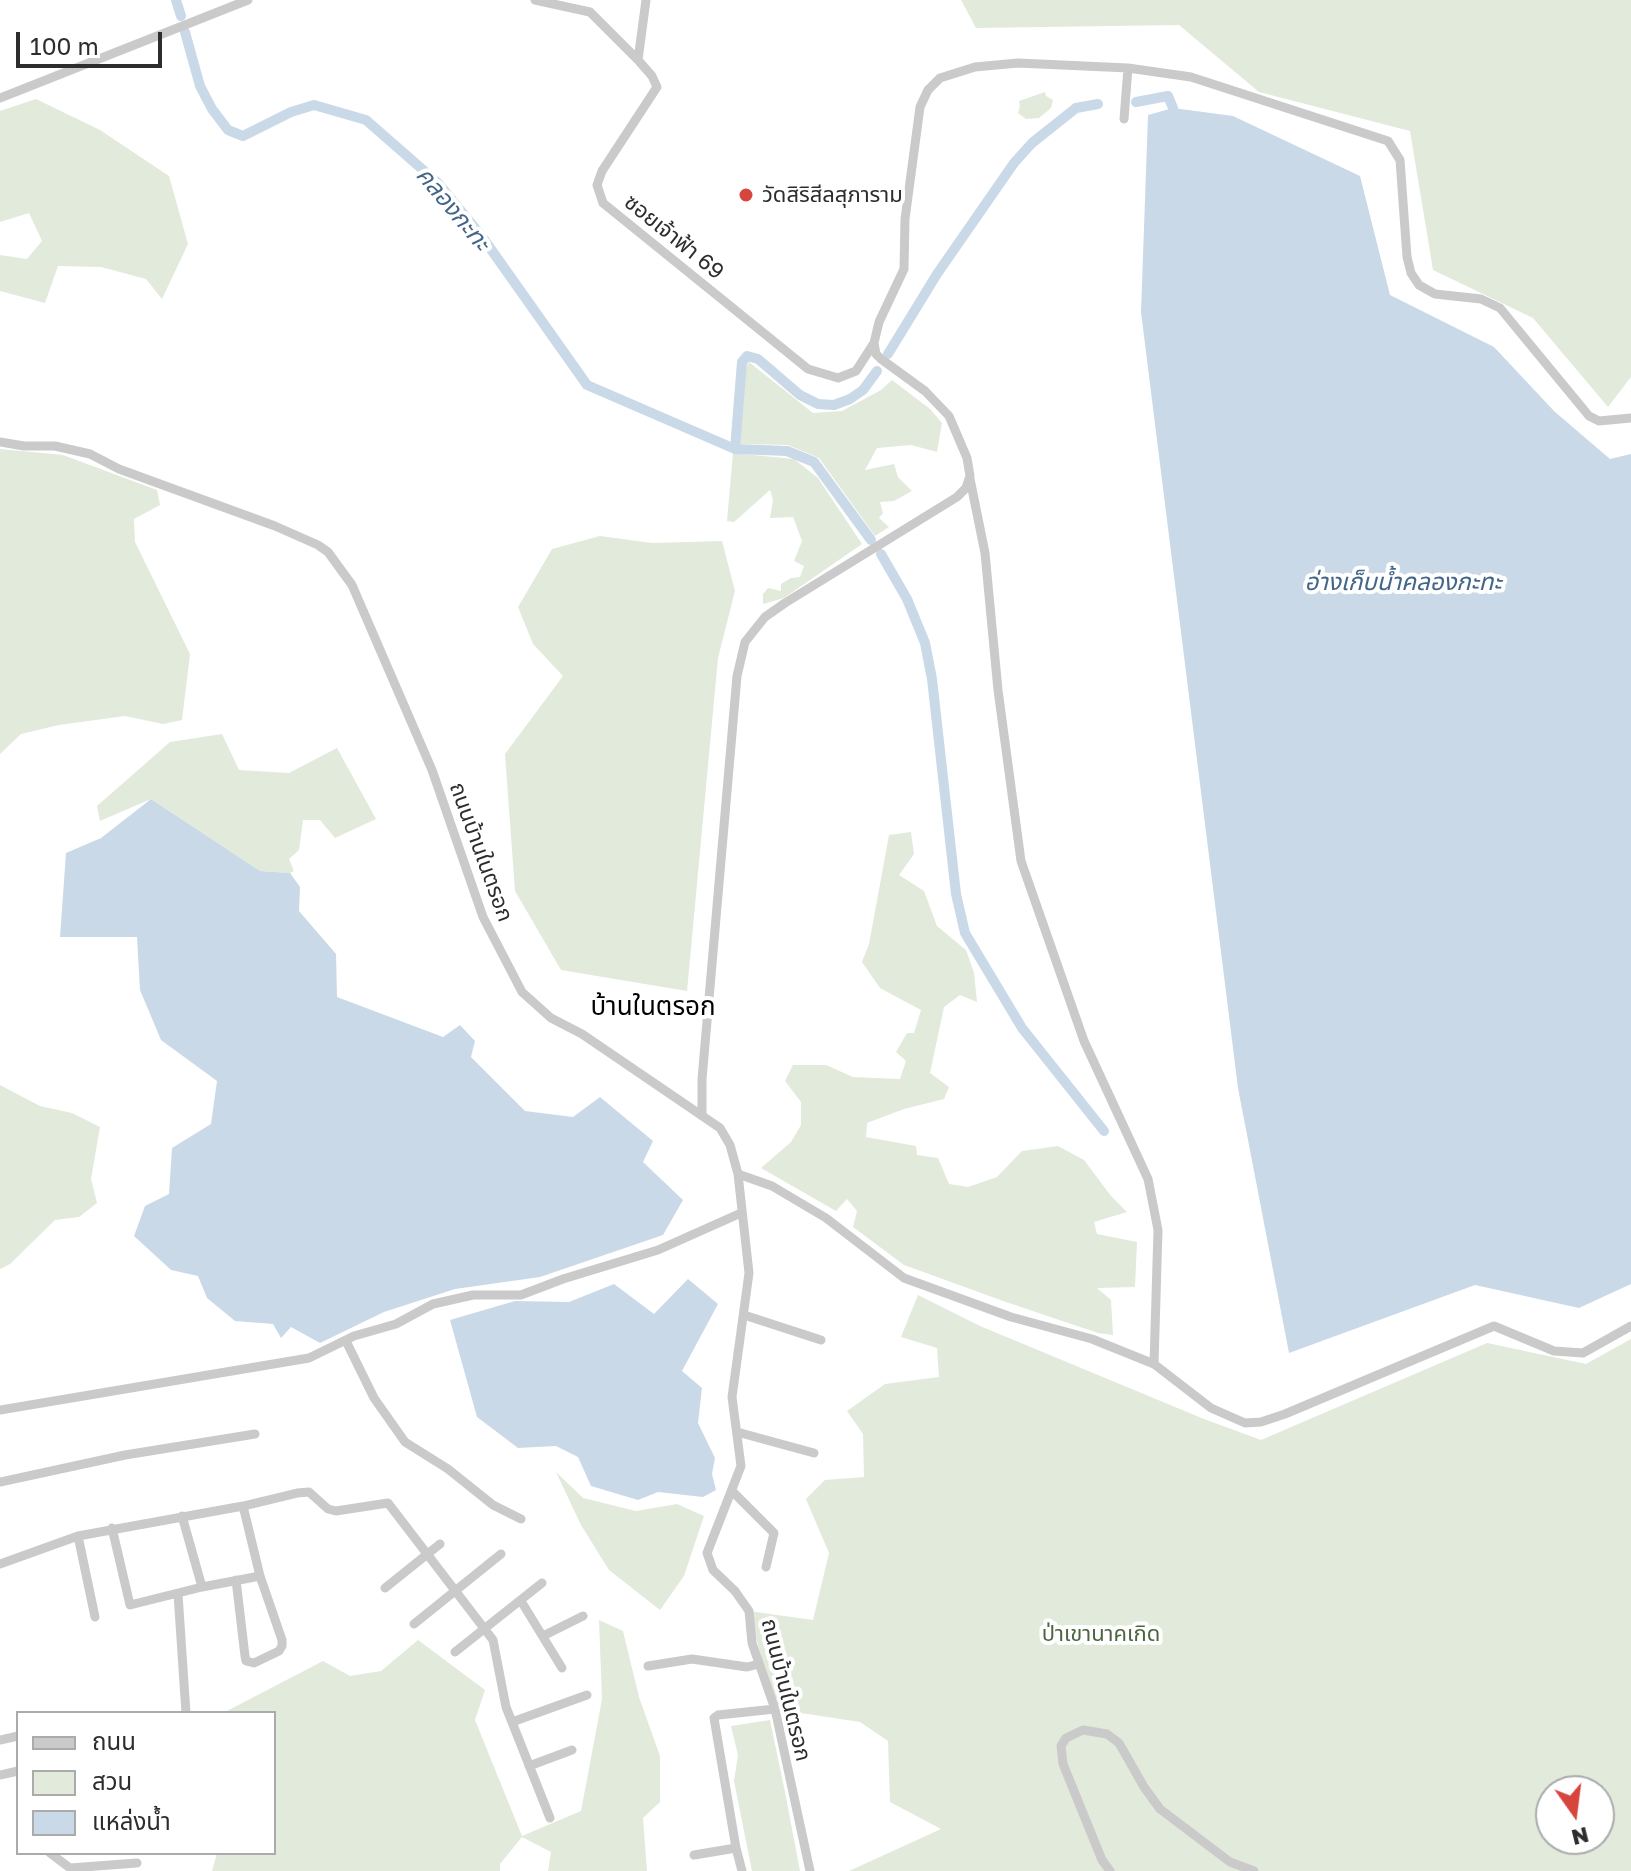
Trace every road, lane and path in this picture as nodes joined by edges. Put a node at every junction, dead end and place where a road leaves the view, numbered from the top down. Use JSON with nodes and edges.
{"nodes":[{"id":1,"x":248,"y":0,"type":"edge"},
{"id":2,"x":535,"y":0,"type":"edge"},
{"id":3,"x":646,"y":0,"type":"edge"},
{"id":4,"x":638,"y":60,"type":"junction"},
{"id":5,"x":1128,"y":68,"type":"junction"},
{"id":6,"x":0,"y":98,"type":"edge"},
{"id":7,"x":1124,"y":119,"type":"dead end"},
{"id":8,"x":874,"y":343,"type":"junction"},
{"id":9,"x":1631,"y":418,"type":"edge"},
{"id":10,"x":0,"y":442,"type":"edge"},
{"id":11,"x":970,"y":476,"type":"junction"},
{"id":12,"x":702,"y":1116,"type":"junction"},
{"id":13,"x":738,"y":1174,"type":"junction"},
{"id":14,"x":741,"y":1213,"type":"junction"},
{"id":15,"x":744,"y":1315,"type":"junction"},
{"id":16,"x":1631,"y":1326,"type":"edge"},
{"id":17,"x":821,"y":1340,"type":"dead end"},
{"id":18,"x":346,"y":1341,"type":"junction"},
{"id":19,"x":1154,"y":1364,"type":"junction"},
{"id":20,"x":0,"y":1410,"type":"edge"},
{"id":21,"x":737,"y":1432,"type":"junction"},
{"id":22,"x":255,"y":1434,"type":"dead end"},
{"id":23,"x":814,"y":1453,"type":"dead end"},
{"id":24,"x":0,"y":1482,"type":"edge"},
{"id":25,"x":733,"y":1492,"type":"junction"},
{"id":26,"x":243,"y":1506,"type":"junction"},
{"id":27,"x":182,"y":1516,"type":"junction"},
{"id":28,"x":521,"y":1519,"type":"dead end"},
{"id":29,"x":112,"y":1528,"type":"junction"},
{"id":30,"x":78,"y":1536,"type":"junction"},
{"id":31,"x":440,"y":1544,"type":"dead end"},
{"id":32,"x":428,"y":1554,"type":"junction"},
{"id":33,"x":501,"y":1554,"type":"dead end"},
{"id":34,"x":0,"y":1564,"type":"edge"},
{"id":35,"x":766,"y":1567,"type":"dead end"},
{"id":36,"x":260,"y":1576,"type":"junction"},
{"id":37,"x":236,"y":1580,"type":"junction"},
{"id":38,"x":542,"y":1583,"type":"dead end"},
{"id":39,"x":202,"y":1587,"type":"junction"},
{"id":40,"x":385,"y":1588,"type":"dead end"},
{"id":41,"x":456,"y":1590,"type":"junction"},
{"id":42,"x":178,"y":1594,"type":"junction"},
{"id":43,"x":521,"y":1601,"type":"junction"},
{"id":44,"x":583,"y":1616,"type":"dead end"},
{"id":45,"x":95,"y":1617,"type":"dead end"},
{"id":46,"x":414,"y":1624,"type":"dead end"},
{"id":47,"x":487,"y":1629,"type":"junction"},
{"id":48,"x":543,"y":1636,"type":"junction"},
{"id":49,"x":455,"y":1652,"type":"dead end"},
{"id":50,"x":759,"y":1664,"type":"junction"},
{"id":51,"x":648,"y":1666,"type":"dead end"},
{"id":52,"x":562,"y":1668,"type":"dead end"},
{"id":53,"x":587,"y":1695,"type":"dead end"},
{"id":54,"x":775,"y":1709,"type":"junction"},
{"id":55,"x":186,"y":1711,"type":"edge"},
{"id":56,"x":512,"y":1722,"type":"junction"},
{"id":57,"x":572,"y":1750,"type":"dead end"},
{"id":58,"x":529,"y":1766,"type":"junction"},
{"id":59,"x":16,"y":1772,"type":"edge"},
{"id":60,"x":0,"y":1775,"type":"edge"},
{"id":61,"x":550,"y":1818,"type":"dead end"},
{"id":62,"x":736,"y":1848,"type":"junction"},
{"id":63,"x":53,"y":1855,"type":"edge"},
{"id":64,"x":694,"y":1855,"type":"dead end"},
{"id":65,"x":137,"y":1863,"type":"dead end"},
{"id":66,"x":72,"y":1870,"type":"edge"},
{"id":67,"x":742,"y":1871,"type":"edge"},
{"id":68,"x":810,"y":1871,"type":"edge"},
{"id":69,"x":1110,"y":1871,"type":"edge"},
{"id":70,"x":1254,"y":1871,"type":"edge"}],
"edges":[{"from":1,"to":6,"type":"street"},
{"from":2,"to":4,"type":"street","name":"ซอยเจ้าฟ้า 69"},
{"from":3,"to":4,"type":"street"},
{"from":4,"to":8,"type":"street","name":"ซอยเจ้าฟ้า 69"},
{"from":5,"to":7,"type":"street"},
{"from":5,"to":8,"type":"street"},
{"from":5,"to":9,"type":"street"},
{"from":8,"to":11,"type":"street"},
{"from":10,"to":12,"type":"street","name":"ถนนบ้านในตรอก"},
{"from":11,"to":12,"type":"street"},
{"from":11,"to":19,"type":"street"},
{"from":12,"to":13,"type":"street","name":"ถนนบ้านในตรอก"},
{"from":13,"to":14,"type":"street","name":"ถนนบ้านในตรอก"},
{"from":13,"to":19,"type":"street"},
{"from":14,"to":15,"type":"street","name":"ถนนบ้านในตรอก"},
{"from":14,"to":18,"type":"street"},
{"from":15,"to":17,"type":"street"},
{"from":15,"to":21,"type":"street","name":"ถนนบ้านในตรอก"},
{"from":16,"to":19,"type":"street"},
{"from":18,"to":20,"type":"street"},
{"from":18,"to":28,"type":"street"},
{"from":21,"to":23,"type":"street"},
{"from":21,"to":25,"type":"street","name":"ถนนบ้านในตรอก"},
{"from":22,"to":24,"type":"street"},
{"from":25,"to":35,"type":"street"},
{"from":25,"to":50,"type":"street","name":"ถนนบ้านในตรอก"},
{"from":26,"to":27,"type":"street"},
{"from":26,"to":32,"type":"street"},
{"from":26,"to":36,"type":"street"},
{"from":27,"to":29,"type":"street"},
{"from":27,"to":39,"type":"street"},
{"from":29,"to":30,"type":"street"},
{"from":29,"to":42,"type":"street"},
{"from":30,"to":34,"type":"street"},
{"from":30,"to":45,"type":"street"},
{"from":31,"to":32,"type":"street"},
{"from":32,"to":40,"type":"street"},
{"from":32,"to":41,"type":"street"},
{"from":33,"to":41,"type":"street"},
{"from":36,"to":37,"type":"street"},
{"from":36,"to":37,"type":"street"},
{"from":37,"to":39,"type":"street"},
{"from":38,"to":43,"type":"street"},
{"from":39,"to":42,"type":"street"},
{"from":41,"to":46,"type":"street"},
{"from":41,"to":47,"type":"street"},
{"from":42,"to":55,"type":"street"},
{"from":43,"to":47,"type":"street"},
{"from":43,"to":48,"type":"street"},
{"from":44,"to":48,"type":"street"},
{"from":47,"to":49,"type":"street"},
{"from":47,"to":56,"type":"street"},
{"from":48,"to":52,"type":"street"},
{"from":50,"to":51,"type":"street"},
{"from":50,"to":54,"type":"street","name":"ถนนบ้านในตรอก"},
{"from":53,"to":56,"type":"street"},
{"from":54,"to":62,"type":"street"},
{"from":54,"to":68,"type":"street","name":"ถนนบ้านในตรอก"},
{"from":56,"to":58,"type":"street"},
{"from":57,"to":58,"type":"street"},
{"from":58,"to":61,"type":"street"},
{"from":59,"to":60,"type":"street"},
{"from":62,"to":64,"type":"street"},
{"from":62,"to":67,"type":"street"},
{"from":63,"to":66,"type":"street"},
{"from":65,"to":66,"type":"street"},
{"from":69,"to":70,"type":"street"}]}
